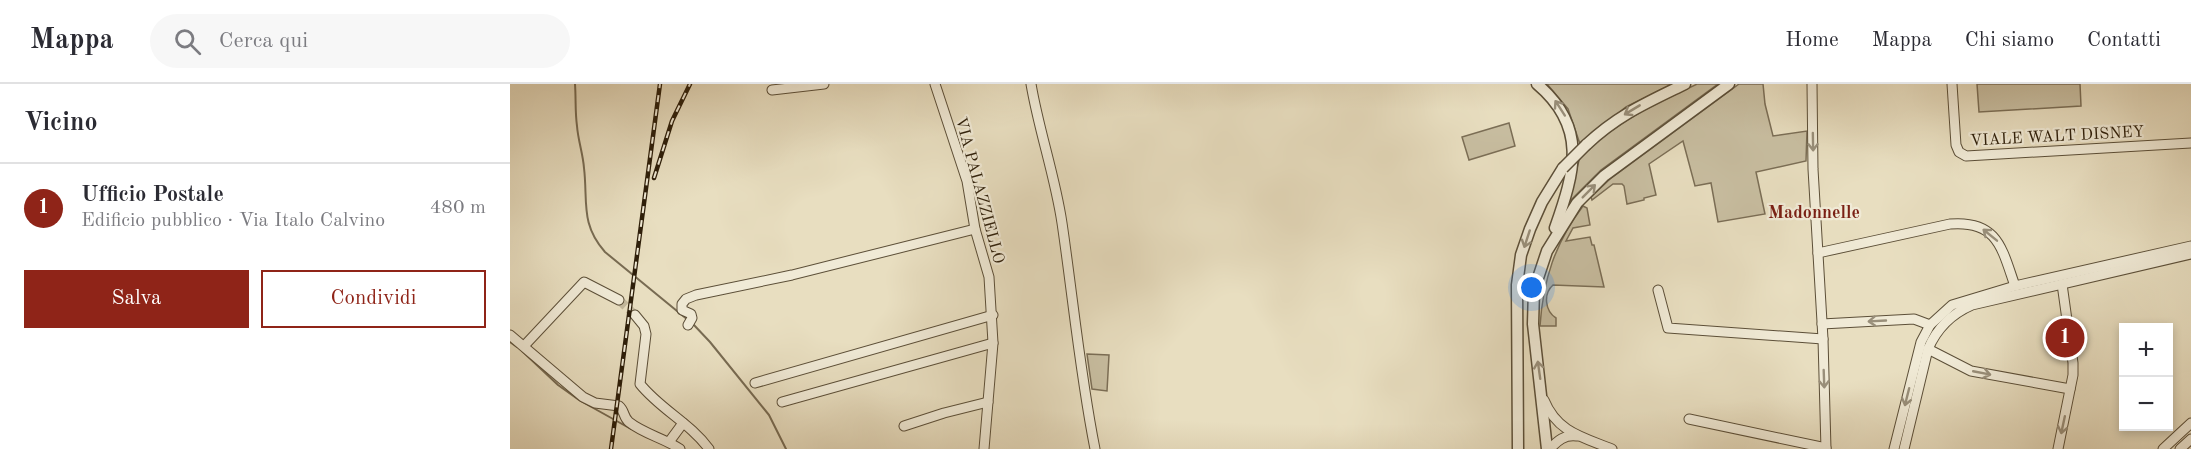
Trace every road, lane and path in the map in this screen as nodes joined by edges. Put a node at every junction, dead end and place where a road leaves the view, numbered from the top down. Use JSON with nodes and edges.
{"nodes":[{"id":1,"x":824,"y":84,"type":"edge"},
{"id":2,"x":935,"y":84,"type":"edge"},
{"id":3,"x":1031,"y":84,"type":"edge"},
{"id":4,"x":1537,"y":84,"type":"edge"},
{"id":5,"x":1684,"y":84,"type":"edge"},
{"id":6,"x":1729,"y":84,"type":"edge"},
{"id":7,"x":1812,"y":84,"type":"edge"},
{"id":8,"x":1952,"y":84,"type":"edge"},
{"id":9,"x":772,"y":90,"type":"dead end"},
{"id":10,"x":2191,"y":143,"type":"edge"},
{"id":11,"x":975,"y":229,"type":"junction"},
{"id":12,"x":2191,"y":246,"type":"edge"},
{"id":13,"x":1546,"y":251,"type":"junction"},
{"id":14,"x":1818,"y":253,"type":"junction"},
{"id":15,"x":2191,"y":254,"type":"edge"},
{"id":16,"x":2062,"y":284,"type":"junction"},
{"id":17,"x":2015,"y":286,"type":"junction"},
{"id":18,"x":1658,"y":290,"type":"dead end"},
{"id":19,"x":619,"y":300,"type":"tunnel mouth"},
{"id":20,"x":635,"y":315,"type":"tunnel mouth"},
{"id":21,"x":993,"y":315,"type":"junction"},
{"id":22,"x":690,"y":322,"type":"dead end"},
{"id":23,"x":1822,"y":324,"type":"junction"},
{"id":24,"x":1930,"y":325,"type":"junction"},
{"id":25,"x":510,"y":335,"type":"edge"},
{"id":26,"x":1823,"y":339,"type":"junction"},
{"id":27,"x":993,"y":343,"type":"junction"},
{"id":28,"x":524,"y":346,"type":"junction"},
{"id":29,"x":1928,"y":350,"type":"junction"},
{"id":30,"x":755,"y":383,"type":"dead end"},
{"id":31,"x":2070,"y":389,"type":"junction"},
{"id":32,"x":1542,"y":397,"type":"junction"},
{"id":33,"x":782,"y":402,"type":"dead end"},
{"id":34,"x":988,"y":402,"type":"junction"},
{"id":35,"x":1689,"y":419,"type":"dead end"},
{"id":36,"x":683,"y":423,"type":"junction"},
{"id":37,"x":2191,"y":423,"type":"edge"},
{"id":38,"x":904,"y":426,"type":"dead end"},
{"id":39,"x":1582,"y":437,"type":"junction"},
{"id":40,"x":2191,"y":439,"type":"edge"},
{"id":41,"x":669,"y":442,"type":"junction"},
{"id":42,"x":1826,"y":448,"type":"edge"},
{"id":43,"x":680,"y":449,"type":"edge"},
{"id":44,"x":709,"y":449,"type":"edge"},
{"id":45,"x":984,"y":449,"type":"edge"},
{"id":46,"x":1095,"y":449,"type":"edge"},
{"id":47,"x":1518,"y":449,"type":"edge"},
{"id":48,"x":1549,"y":449,"type":"edge"},
{"id":49,"x":1612,"y":449,"type":"edge"},
{"id":50,"x":1894,"y":449,"type":"edge"},
{"id":51,"x":1904,"y":449,"type":"edge"},
{"id":52,"x":2058,"y":449,"type":"edge"},
{"id":53,"x":2163,"y":449,"type":"edge"},
{"id":54,"x":2180,"y":449,"type":"edge"}],
"edges":[{"from":1,"to":9,"type":"street"},
{"from":2,"to":11,"type":"street","name":"VIA PALAZZIELLO"},
{"from":3,"to":46,"type":"street"},
{"from":13,"to":4,"type":"street","one_way":true},
{"from":5,"to":47,"type":"street","one_way":true,"bridge":true},
{"from":13,"to":6,"type":"street","one_way":true},
{"from":7,"to":14,"type":"street","one_way":true},
{"from":8,"to":10,"type":"street","name":"VIALE WALT DISNEY"},
{"from":11,"to":21,"type":"street","name":"VIA PALAZZIELLO"},
{"from":11,"to":22,"type":"street"},
{"from":12,"to":17,"type":"street"},
{"from":32,"to":13,"type":"street","one_way":true},
{"from":17,"to":14,"type":"street","one_way":true},
{"from":14,"to":23,"type":"street"},
{"from":15,"to":16,"type":"street"},
{"from":16,"to":29,"type":"street"},
{"from":16,"to":31,"type":"street"},
{"from":17,"to":24,"type":"street"},
{"from":18,"to":26,"type":"street"},
{"from":19,"to":28,"type":"street"},
{"from":20,"to":36,"type":"street"},
{"from":21,"to":27,"type":"street","name":"VIA PALAZZIELLO"},
{"from":21,"to":30,"type":"street"},
{"from":24,"to":23,"type":"street","one_way":true},
{"from":23,"to":26,"type":"street"},
{"from":24,"to":50,"type":"street","one_way":true},
{"from":25,"to":28,"type":"street"},
{"from":26,"to":42,"type":"street","one_way":true},
{"from":27,"to":33,"type":"street"},
{"from":27,"to":34,"type":"street","name":"VIA PALAZZIELLO"},
{"from":28,"to":41,"type":"street"},
{"from":29,"to":31,"type":"street","one_way":true},
{"from":29,"to":51,"type":"street"},
{"from":31,"to":52,"type":"street","one_way":true},
{"from":32,"to":39,"type":"street"},
{"from":32,"to":48,"type":"street"},
{"from":34,"to":38,"type":"street"},
{"from":34,"to":45,"type":"street","name":"VIA PALAZZIELLO"},
{"from":35,"to":42,"type":"street"},
{"from":36,"to":41,"type":"street"},
{"from":36,"to":44,"type":"street"},
{"from":37,"to":53,"type":"street"},
{"from":39,"to":48,"type":"street"},
{"from":39,"to":49,"type":"street"},
{"from":40,"to":54,"type":"street"},
{"from":41,"to":43,"type":"street"}]}
